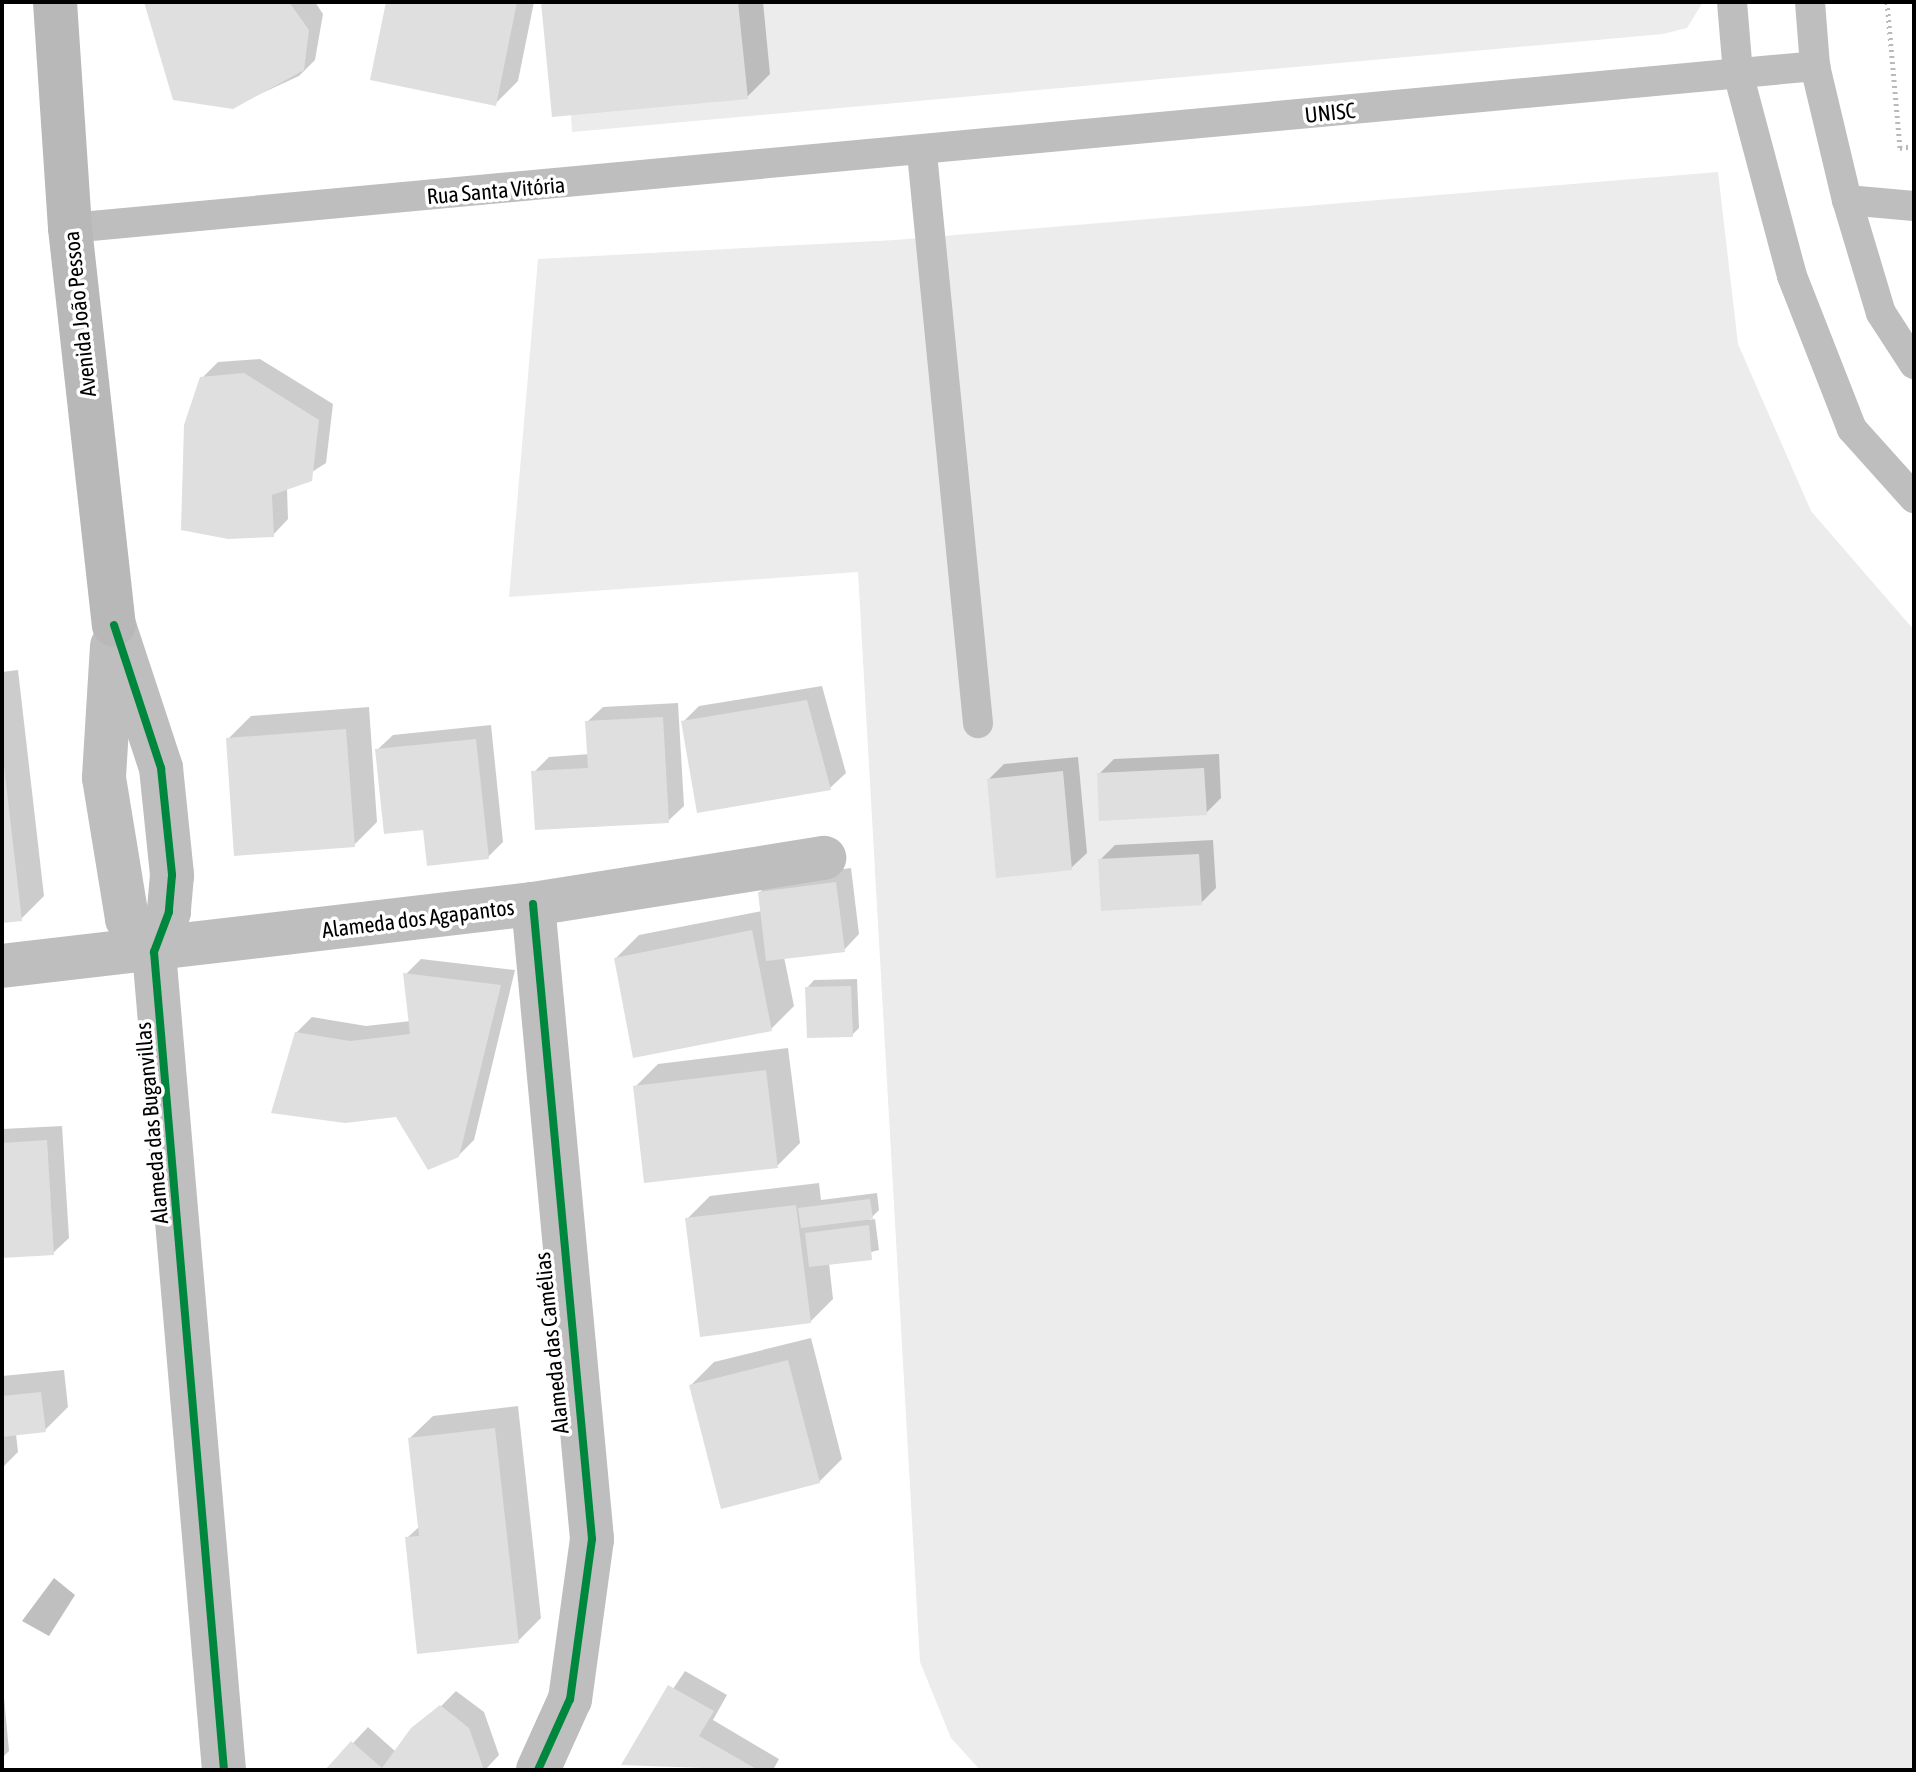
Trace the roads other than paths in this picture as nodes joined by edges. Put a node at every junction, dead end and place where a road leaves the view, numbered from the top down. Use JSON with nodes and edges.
{"nodes":[{"id":1,"x":55,"y":2,"type":"edge"},
{"id":2,"x":1732,"y":2,"type":"edge"},
{"id":3,"x":1810,"y":2,"type":"edge"},
{"id":4,"x":1815,"y":66,"type":"junction"},
{"id":5,"x":1738,"y":73,"type":"junction"},
{"id":6,"x":922,"y":153,"type":"junction"},
{"id":7,"x":1847,"y":200,"type":"junction"},
{"id":8,"x":1914,"y":206,"type":"edge"},
{"id":9,"x":70,"y":228,"type":"junction"},
{"id":10,"x":1914,"y":364,"type":"edge"},
{"id":11,"x":1914,"y":498,"type":"edge"},
{"id":12,"x":114,"y":625,"type":"junction"},
{"id":13,"x":978,"y":723,"type":"dead end"},
{"id":14,"x":824,"y":858,"type":"dead end"},
{"id":15,"x":533,"y":904,"type":"junction"},
{"id":16,"x":154,"y":952,"type":"junction"},
{"id":17,"x":2,"y":966,"type":"edge"},
{"id":18,"x":224,"y":1770,"type":"edge"},
{"id":19,"x":538,"y":1770,"type":"edge"}],
"edges":[{"from":1,"to":9,"type":"street","name":"Avenida João Pessoa"},
{"from":2,"to":5,"type":"lane"},
{"from":3,"to":4,"type":"lane"},
{"from":4,"to":5,"type":"lane","name":"UNISC"},
{"from":4,"to":7,"type":"lane"},
{"from":5,"to":6,"type":"lane","name":"UNISC"},
{"from":5,"to":11,"type":"lane"},
{"from":6,"to":9,"type":"lane","name":"Rua Santa Vitória"},
{"from":6,"to":13,"type":"lane"},
{"from":7,"to":8,"type":"lane"},
{"from":7,"to":10,"type":"lane"},
{"from":9,"to":12,"type":"street","name":"Avenida João Pessoa"},
{"from":12,"to":16,"type":"street","name":"Alameda das Buganvillas"},
{"from":12,"to":16,"type":"street"},
{"from":14,"to":15,"type":"street","name":"Alameda dos Agapantos"},
{"from":15,"to":16,"type":"street","name":"Alameda dos Agapantos"},
{"from":15,"to":19,"type":"street","name":"Alameda das Camélias"},
{"from":16,"to":17,"type":"street","name":"Alameda dos Agapantos"},
{"from":16,"to":18,"type":"street","name":"Alameda das Buganvillas"}]}
